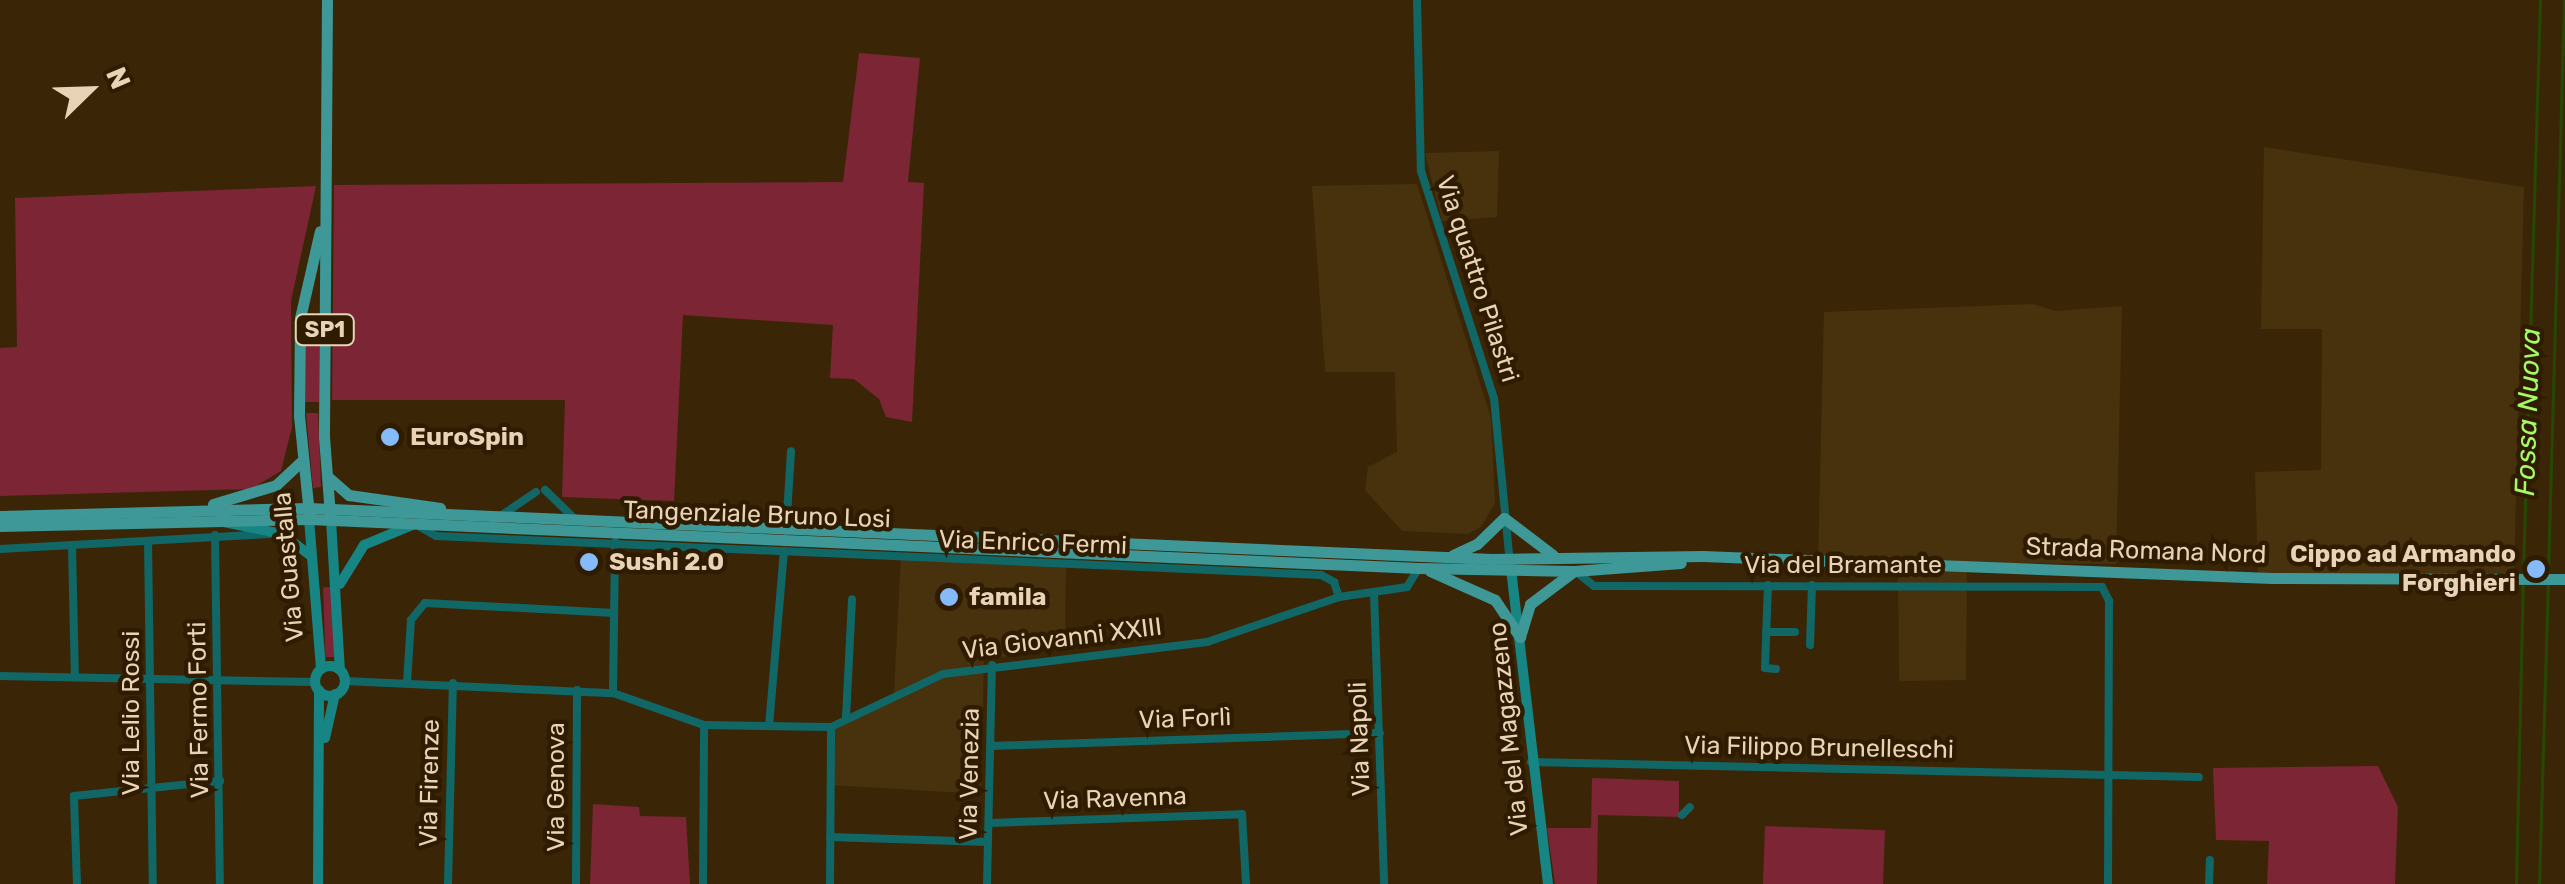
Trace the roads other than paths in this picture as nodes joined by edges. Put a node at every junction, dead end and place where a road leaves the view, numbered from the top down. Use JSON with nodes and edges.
{"nodes":[{"id":1,"x":328,"y":0,"type":"edge"},
{"id":2,"x":1417,"y":0,"type":"edge"},
{"id":3,"x":326,"y":192,"type":"junction"},
{"id":4,"x":325,"y":316,"type":"junction"},
{"id":5,"x":300,"y":318,"type":"junction"},
{"id":6,"x":299,"y":407,"type":"junction"},
{"id":7,"x":324,"y":407,"type":"junction"},
{"id":8,"x":791,"y":451,"type":"dead end"},
{"id":9,"x":302,"y":462,"type":"junction"},
{"id":10,"x":324,"y":468,"type":"junction"},
{"id":11,"x":200,"y":508,"type":"junction"},
{"id":12,"x":308,"y":513,"type":"junction"},
{"id":13,"x":461,"y":514,"type":"junction"},
{"id":14,"x":330,"y":515,"type":"junction"},
{"id":15,"x":0,"y":516,"type":"edge"},
{"id":16,"x":501,"y":516,"type":"junction"},
{"id":17,"x":1504,"y":518,"type":"junction"},
{"id":18,"x":576,"y":519,"type":"junction"},
{"id":19,"x":218,"y":520,"type":"junction"},
{"id":20,"x":415,"y":524,"type":"junction"},
{"id":21,"x":0,"y":526,"type":"edge"},
{"id":22,"x":282,"y":534,"type":"junction"},
{"id":23,"x":216,"y":535,"type":"junction"},
{"id":24,"x":785,"y":540,"type":"junction"},
{"id":25,"x":148,"y":541,"type":"junction"},
{"id":26,"x":615,"y":542,"type":"junction"},
{"id":27,"x":72,"y":547,"type":"junction"},
{"id":28,"x":0,"y":549,"type":"edge"},
{"id":29,"x":1444,"y":557,"type":"junction"},
{"id":30,"x":1562,"y":558,"type":"junction"},
{"id":31,"x":1725,"y":558,"type":"junction"},
{"id":32,"x":1510,"y":564,"type":"junction"},
{"id":33,"x":1419,"y":568,"type":"junction"},
{"id":34,"x":316,"y":570,"type":"junction"},
{"id":35,"x":1574,"y":570,"type":"junction"},
{"id":36,"x":2559,"y":578,"type":"edge"},
{"id":37,"x":1768,"y":584,"type":"junction"},
{"id":38,"x":1812,"y":585,"type":"junction"},
{"id":39,"x":339,"y":590,"type":"junction"},
{"id":40,"x":1374,"y":592,"type":"junction"},
{"id":41,"x":1339,"y":597,"type":"junction"},
{"id":42,"x":852,"y":598,"type":"dead end"},
{"id":43,"x":614,"y":613,"type":"junction"},
{"id":44,"x":1766,"y":632,"type":"junction"},
{"id":45,"x":1794,"y":632,"type":"dead end"},
{"id":46,"x":1520,"y":637,"type":"junction"},
{"id":47,"x":1810,"y":645,"type":"dead end"},
{"id":48,"x":992,"y":664,"type":"junction"},
{"id":49,"x":321,"y":669,"type":"junction"},
{"id":50,"x":1776,"y":669,"type":"dead end"},
{"id":51,"x":0,"y":676,"type":"edge"},
{"id":52,"x":342,"y":676,"type":"junction"},
{"id":53,"x":75,"y":677,"type":"junction"},
{"id":54,"x":220,"y":678,"type":"junction"},
{"id":55,"x":152,"y":680,"type":"junction"},
{"id":56,"x":407,"y":682,"type":"junction"},
{"id":57,"x":453,"y":683,"type":"junction"},
{"id":58,"x":317,"y":686,"type":"junction"},
{"id":59,"x":577,"y":690,"type":"junction"},
{"id":60,"x":613,"y":693,"type":"junction"},
{"id":61,"x":335,"y":694,"type":"junction"},
{"id":62,"x":846,"y":718,"type":"junction"},
{"id":63,"x":704,"y":725,"type":"junction"},
{"id":64,"x":769,"y":726,"type":"junction"},
{"id":65,"x":831,"y":727,"type":"junction"},
{"id":66,"x":1380,"y":733,"type":"junction"},
{"id":67,"x":991,"y":746,"type":"junction"},
{"id":68,"x":1531,"y":762,"type":"junction"},
{"id":69,"x":320,"y":764,"type":"junction"},
{"id":70,"x":2107,"y":775,"type":"junction"},
{"id":71,"x":2199,"y":777,"type":"dead end"},
{"id":72,"x":220,"y":781,"type":"junction"},
{"id":73,"x":151,"y":787,"type":"junction"},
{"id":74,"x":1690,"y":807,"type":"dead end"},
{"id":75,"x":1682,"y":815,"type":"dead end"},
{"id":76,"x":990,"y":823,"type":"junction"},
{"id":77,"x":830,"y":838,"type":"junction"},
{"id":78,"x":988,"y":842,"type":"junction"},
{"id":79,"x":2210,"y":860,"type":"dead end"},
{"id":80,"x":77,"y":884,"type":"edge"},
{"id":81,"x":154,"y":884,"type":"edge"},
{"id":82,"x":220,"y":884,"type":"edge"},
{"id":83,"x":318,"y":884,"type":"edge"},
{"id":84,"x":448,"y":884,"type":"edge"},
{"id":85,"x":576,"y":884,"type":"edge"},
{"id":86,"x":702,"y":884,"type":"edge"},
{"id":87,"x":830,"y":884,"type":"edge"},
{"id":88,"x":987,"y":884,"type":"edge"},
{"id":89,"x":1246,"y":884,"type":"edge"},
{"id":90,"x":1384,"y":884,"type":"edge"},
{"id":91,"x":1548,"y":884,"type":"edge"},
{"id":92,"x":2108,"y":884,"type":"edge"},
{"id":93,"x":2210,"y":884,"type":"edge"}],
"edges":[{"from":1,"to":3,"type":"main road","name":"Via Guastalla","number":"SP1"},
{"from":2,"to":17,"type":"street","name":"Via quattro Pilastri"},
{"from":3,"to":4,"type":"main road","name":"Via Guastalla","number":"SP1"},
{"from":3,"to":5,"type":"main road","name":"Via Guastalla","number":"SP1"},
{"from":4,"to":5,"type":"main road"},
{"from":4,"to":7,"type":"main road","name":"Via Guastalla","number":"SP1"},
{"from":5,"to":6,"type":"main road","name":"Via Guastalla","number":"SP1"},
{"from":6,"to":7,"type":"main road"},
{"from":6,"to":9,"type":"main road","name":"Via Guastalla","number":"SP1"},
{"from":7,"to":10,"type":"main road","name":"Via Guastalla","number":"SP1"},
{"from":8,"to":24,"type":"street"},
{"from":9,"to":11,"type":"main road","name":"Via Guastalla"},
{"from":9,"to":12,"type":"main road","name":"Via Guastalla","number":"SP1"},
{"from":10,"to":13,"type":"main road","name":"Via Guastalla"},
{"from":10,"to":14,"type":"main road","name":"Via Guastalla","number":"SP1"},
{"from":11,"to":12,"type":"main road","name":"Tangenziale Bruno Losi"},
{"from":11,"to":15,"type":"main road","name":"Tangenziale Bruno Losi"},
{"from":12,"to":14,"type":"main road","name":"Tangenziale Bruno Losi"},
{"from":12,"to":19,"type":"main road","name":"Tangenziale Bruno Losi"},
{"from":12,"to":34,"type":"street","name":"Via Guastalla","number":"SP1"},
{"from":13,"to":14,"type":"main road","name":"Tangenziale Bruno Losi"},
{"from":13,"to":16,"type":"main road","name":"Tangenziale Bruno Losi"},
{"from":14,"to":20,"type":"main road","name":"Tangenziale Bruno Losi"},
{"from":14,"to":39,"type":"street","name":"Via Guastalla","number":"SP1"},
{"from":16,"to":18,"type":"main road","name":"Tangenziale Bruno Losi"},
{"from":16,"to":18,"type":"street"},
{"from":17,"to":29,"type":"main road"},
{"from":17,"to":30,"type":"main road"},
{"from":17,"to":32,"type":"street","name":"Via quattro Pilastri"},
{"from":18,"to":24,"type":"main road","name":"Tangenziale Bruno Losi"},
{"from":19,"to":21,"type":"main road","name":"Tangenziale Bruno Losi"},
{"from":19,"to":22,"type":"street"},
{"from":20,"to":24,"type":"main road","name":"Tangenziale Bruno Losi"},
{"from":20,"to":26,"type":"street","name":"Via Enrico Fermi"},
{"from":20,"to":39,"type":"street"},
{"from":22,"to":23,"type":"street"},
{"from":22,"to":34,"type":"street"},
{"from":23,"to":25,"type":"street"},
{"from":23,"to":54,"type":"street","name":"Via Fermo Forti"},
{"from":24,"to":26,"type":"street","name":"Via Enrico Fermi"},
{"from":24,"to":29,"type":"main road","name":"Tangenziale Bruno Losi"},
{"from":24,"to":33,"type":"main road","name":"Tangenziale Bruno Losi"},
{"from":24,"to":41,"type":"street","name":"Via Enrico Fermi"},
{"from":24,"to":64,"type":"street"},
{"from":25,"to":27,"type":"street"},
{"from":25,"to":55,"type":"street","name":"Via Lelio Rossi"},
{"from":26,"to":43,"type":"street"},
{"from":27,"to":28,"type":"street"},
{"from":27,"to":53,"type":"street"},
{"from":29,"to":32,"type":"main road","name":"Tangenziale Bruno Losi"},
{"from":30,"to":31,"type":"main road","name":"Strada Romana Nord"},
{"from":30,"to":32,"type":"main road","name":"Strada Romana Nord"},
{"from":31,"to":35,"type":"main road","name":"Strada Romana Nord"},
{"from":31,"to":36,"type":"main road","name":"Strada Romana Nord"},
{"from":32,"to":33,"type":"main road","name":"Tangenziale Bruno Losi"},
{"from":32,"to":35,"type":"main road","name":"Strada Romana Nord"},
{"from":32,"to":46,"type":"street","name":"Via del Magazzeno"},
{"from":33,"to":40,"type":"street","name":"Via Giovanni XXIII"},
{"from":33,"to":46,"type":"main road"},
{"from":34,"to":49,"type":"street","name":"Via Guastalla","number":"SP1"},
{"from":35,"to":37,"type":"street","name":"Via del Bramante"},
{"from":35,"to":46,"type":"main road"},
{"from":37,"to":38,"type":"street","name":"Via del Bramante"},
{"from":37,"to":44,"type":"street"},
{"from":38,"to":47,"type":"street"},
{"from":38,"to":70,"type":"street","name":"Via del Bramante"},
{"from":39,"to":52,"type":"street","name":"Via Guastalla","number":"SP1"},
{"from":40,"to":41,"type":"street","name":"Via Giovanni XXIII"},
{"from":40,"to":66,"type":"street","name":"Via Napoli"},
{"from":41,"to":48,"type":"street","name":"Via Giovanni XXIII"},
{"from":42,"to":62,"type":"street"},
{"from":43,"to":56,"type":"street"},
{"from":43,"to":60,"type":"street"},
{"from":44,"to":45,"type":"street"},
{"from":44,"to":50,"type":"street"},
{"from":46,"to":68,"type":"street","name":"Via del Magazzeno"},
{"from":48,"to":62,"type":"street","name":"Via Giovanni XXIII"},
{"from":48,"to":67,"type":"street","name":"Via Venezia"},
{"from":49,"to":52,"type":"street"},
{"from":49,"to":58,"type":"street"},
{"from":51,"to":53,"type":"street"},
{"from":52,"to":56,"type":"street"},
{"from":52,"to":61,"type":"street"},
{"from":53,"to":55,"type":"street"},
{"from":54,"to":55,"type":"street"},
{"from":54,"to":58,"type":"street"},
{"from":54,"to":72,"type":"street","name":"Via Fermo Forti"},
{"from":55,"to":73,"type":"street","name":"Via Lelio Rossi"},
{"from":56,"to":57,"type":"street"},
{"from":57,"to":59,"type":"street"},
{"from":57,"to":84,"type":"street","name":"Via Firenze"},
{"from":58,"to":61,"type":"street"},
{"from":58,"to":69,"type":"street"},
{"from":59,"to":60,"type":"street"},
{"from":59,"to":85,"type":"street","name":"Via Genova"},
{"from":60,"to":63,"type":"street"},
{"from":61,"to":69,"type":"street"},
{"from":62,"to":65,"type":"street","name":"Via Giovanni XXIII"},
{"from":63,"to":64,"type":"street"},
{"from":63,"to":86,"type":"street"},
{"from":64,"to":65,"type":"street"},
{"from":65,"to":77,"type":"street"},
{"from":66,"to":67,"type":"street","name":"Via Forlì"},
{"from":66,"to":90,"type":"street","name":"Via Napoli"},
{"from":67,"to":76,"type":"street","name":"Via Venezia"},
{"from":68,"to":70,"type":"street","name":"Via Filippo Brunelleschi"},
{"from":68,"to":91,"type":"street","name":"Via del Magazzeno"},
{"from":69,"to":83,"type":"street"},
{"from":70,"to":71,"type":"street","name":"Via Filippo Brunelleschi"},
{"from":70,"to":92,"type":"street"},
{"from":72,"to":73,"type":"street"},
{"from":72,"to":82,"type":"street","name":"Via Fermo Forti"},
{"from":73,"to":80,"type":"street"},
{"from":73,"to":81,"type":"street","name":"Via Lelio Rossi"},
{"from":74,"to":75,"type":"street"},
{"from":76,"to":78,"type":"street","name":"Via Venezia"},
{"from":76,"to":89,"type":"street","name":"Via Ravenna"},
{"from":77,"to":78,"type":"street"},
{"from":77,"to":87,"type":"street"},
{"from":78,"to":88,"type":"street","name":"Via Venezia"},
{"from":79,"to":93,"type":"street"}]}
